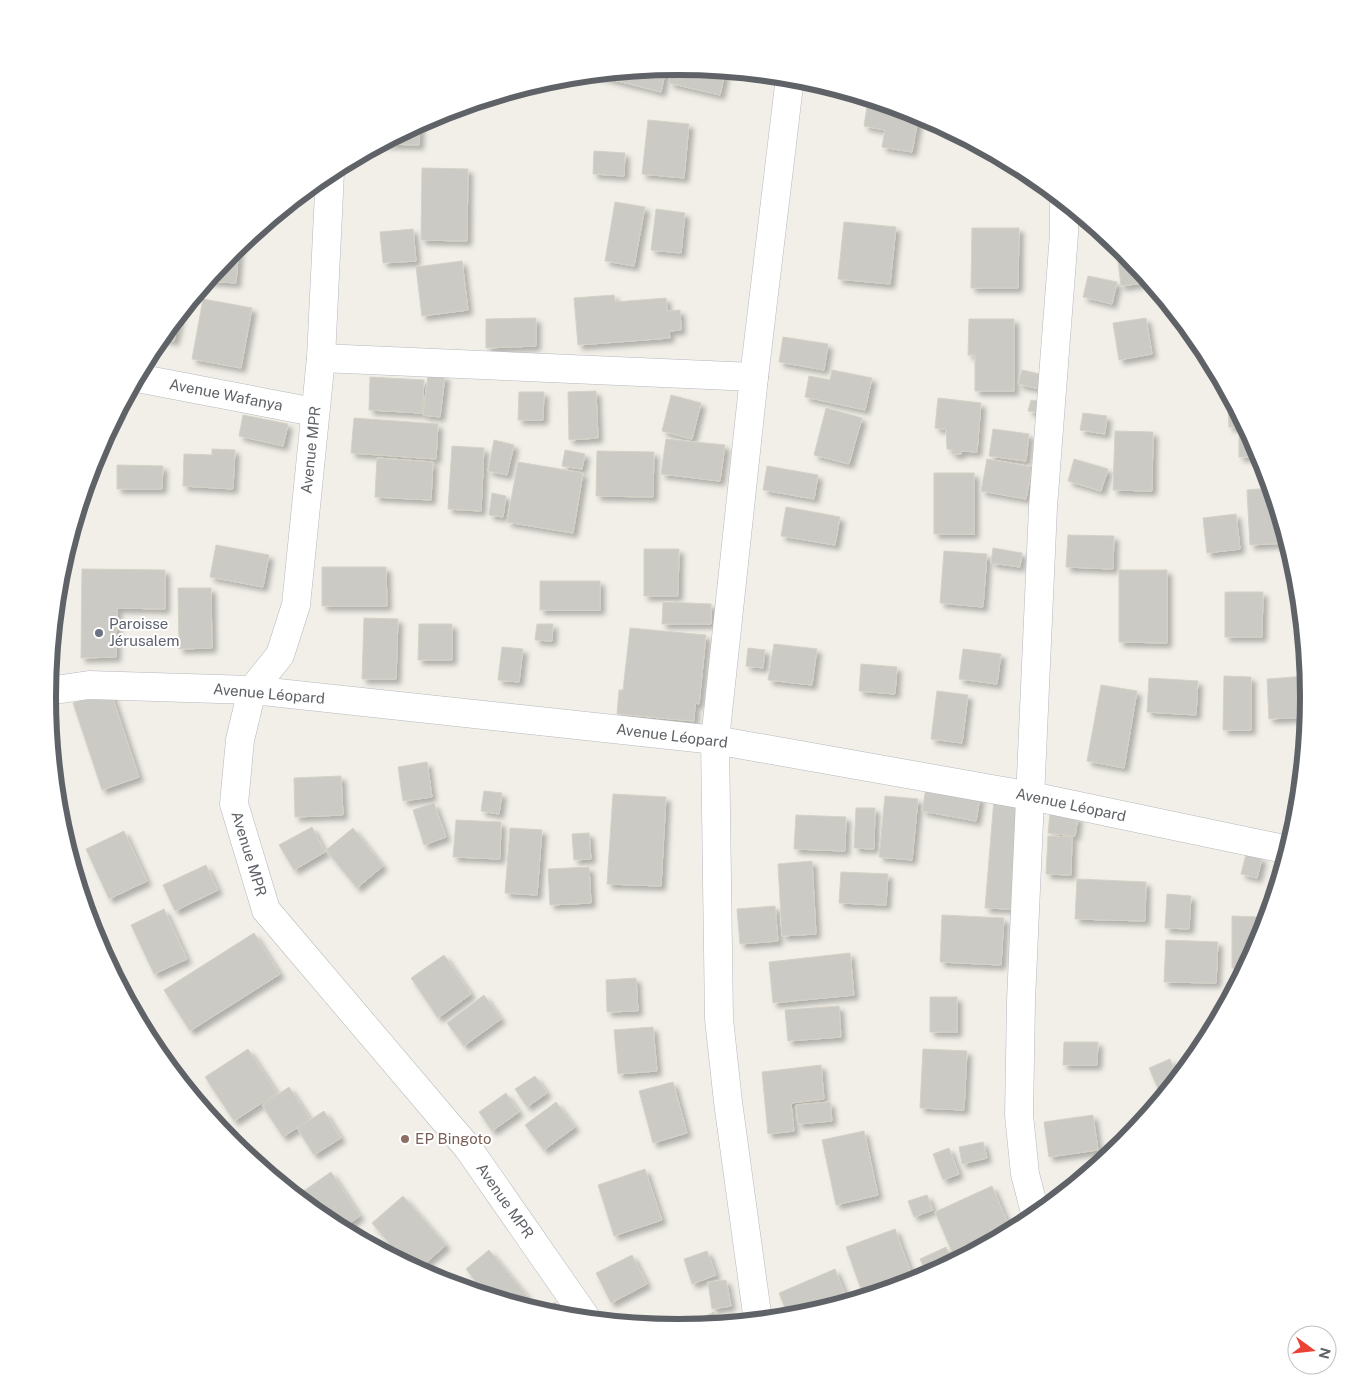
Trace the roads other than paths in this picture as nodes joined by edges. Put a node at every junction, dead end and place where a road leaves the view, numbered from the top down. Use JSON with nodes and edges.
{"nodes":[{"id":1,"x":789,"y":85,"type":"edge"},
{"id":2,"x":329,"y":183,"type":"edge"},
{"id":3,"x":1064,"y":210,"type":"edge"},
{"id":4,"x":321,"y":358,"type":"junction"},
{"id":5,"x":754,"y":377,"type":"junction"},
{"id":6,"x":144,"y":379,"type":"edge"},
{"id":7,"x":314,"y":412,"type":"junction"},
{"id":8,"x":56,"y":690,"type":"edge"},
{"id":9,"x":252,"y":690,"type":"junction"},
{"id":10,"x":716,"y":740,"type":"junction"},
{"id":11,"x":1031,"y":796,"type":"junction"},
{"id":12,"x":1282,"y":849,"type":"edge"},
{"id":13,"x":1034,"y":1208,"type":"edge"},
{"id":14,"x":581,"y":1312,"type":"edge"},
{"id":15,"x":757,"y":1314,"type":"edge"}],
"edges":[{"from":1,"to":5,"type":"street"},
{"from":2,"to":4,"type":"street","name":"Avenue MPR"},
{"from":3,"to":11,"type":"street"},
{"from":4,"to":5,"type":"street"},
{"from":4,"to":7,"type":"street","name":"Avenue MPR"},
{"from":5,"to":10,"type":"street"},
{"from":6,"to":7,"type":"street","name":"Avenue Wafanya"},
{"from":7,"to":9,"type":"street","name":"Avenue MPR"},
{"from":8,"to":9,"type":"street","name":"Avenue Léopard"},
{"from":9,"to":10,"type":"street","name":"Avenue Léopard"},
{"from":9,"to":14,"type":"street","name":"Avenue MPR"},
{"from":10,"to":11,"type":"street","name":"Avenue Léopard"},
{"from":10,"to":15,"type":"street"},
{"from":11,"to":12,"type":"street","name":"Avenue Léopard"},
{"from":11,"to":13,"type":"street"}]}
